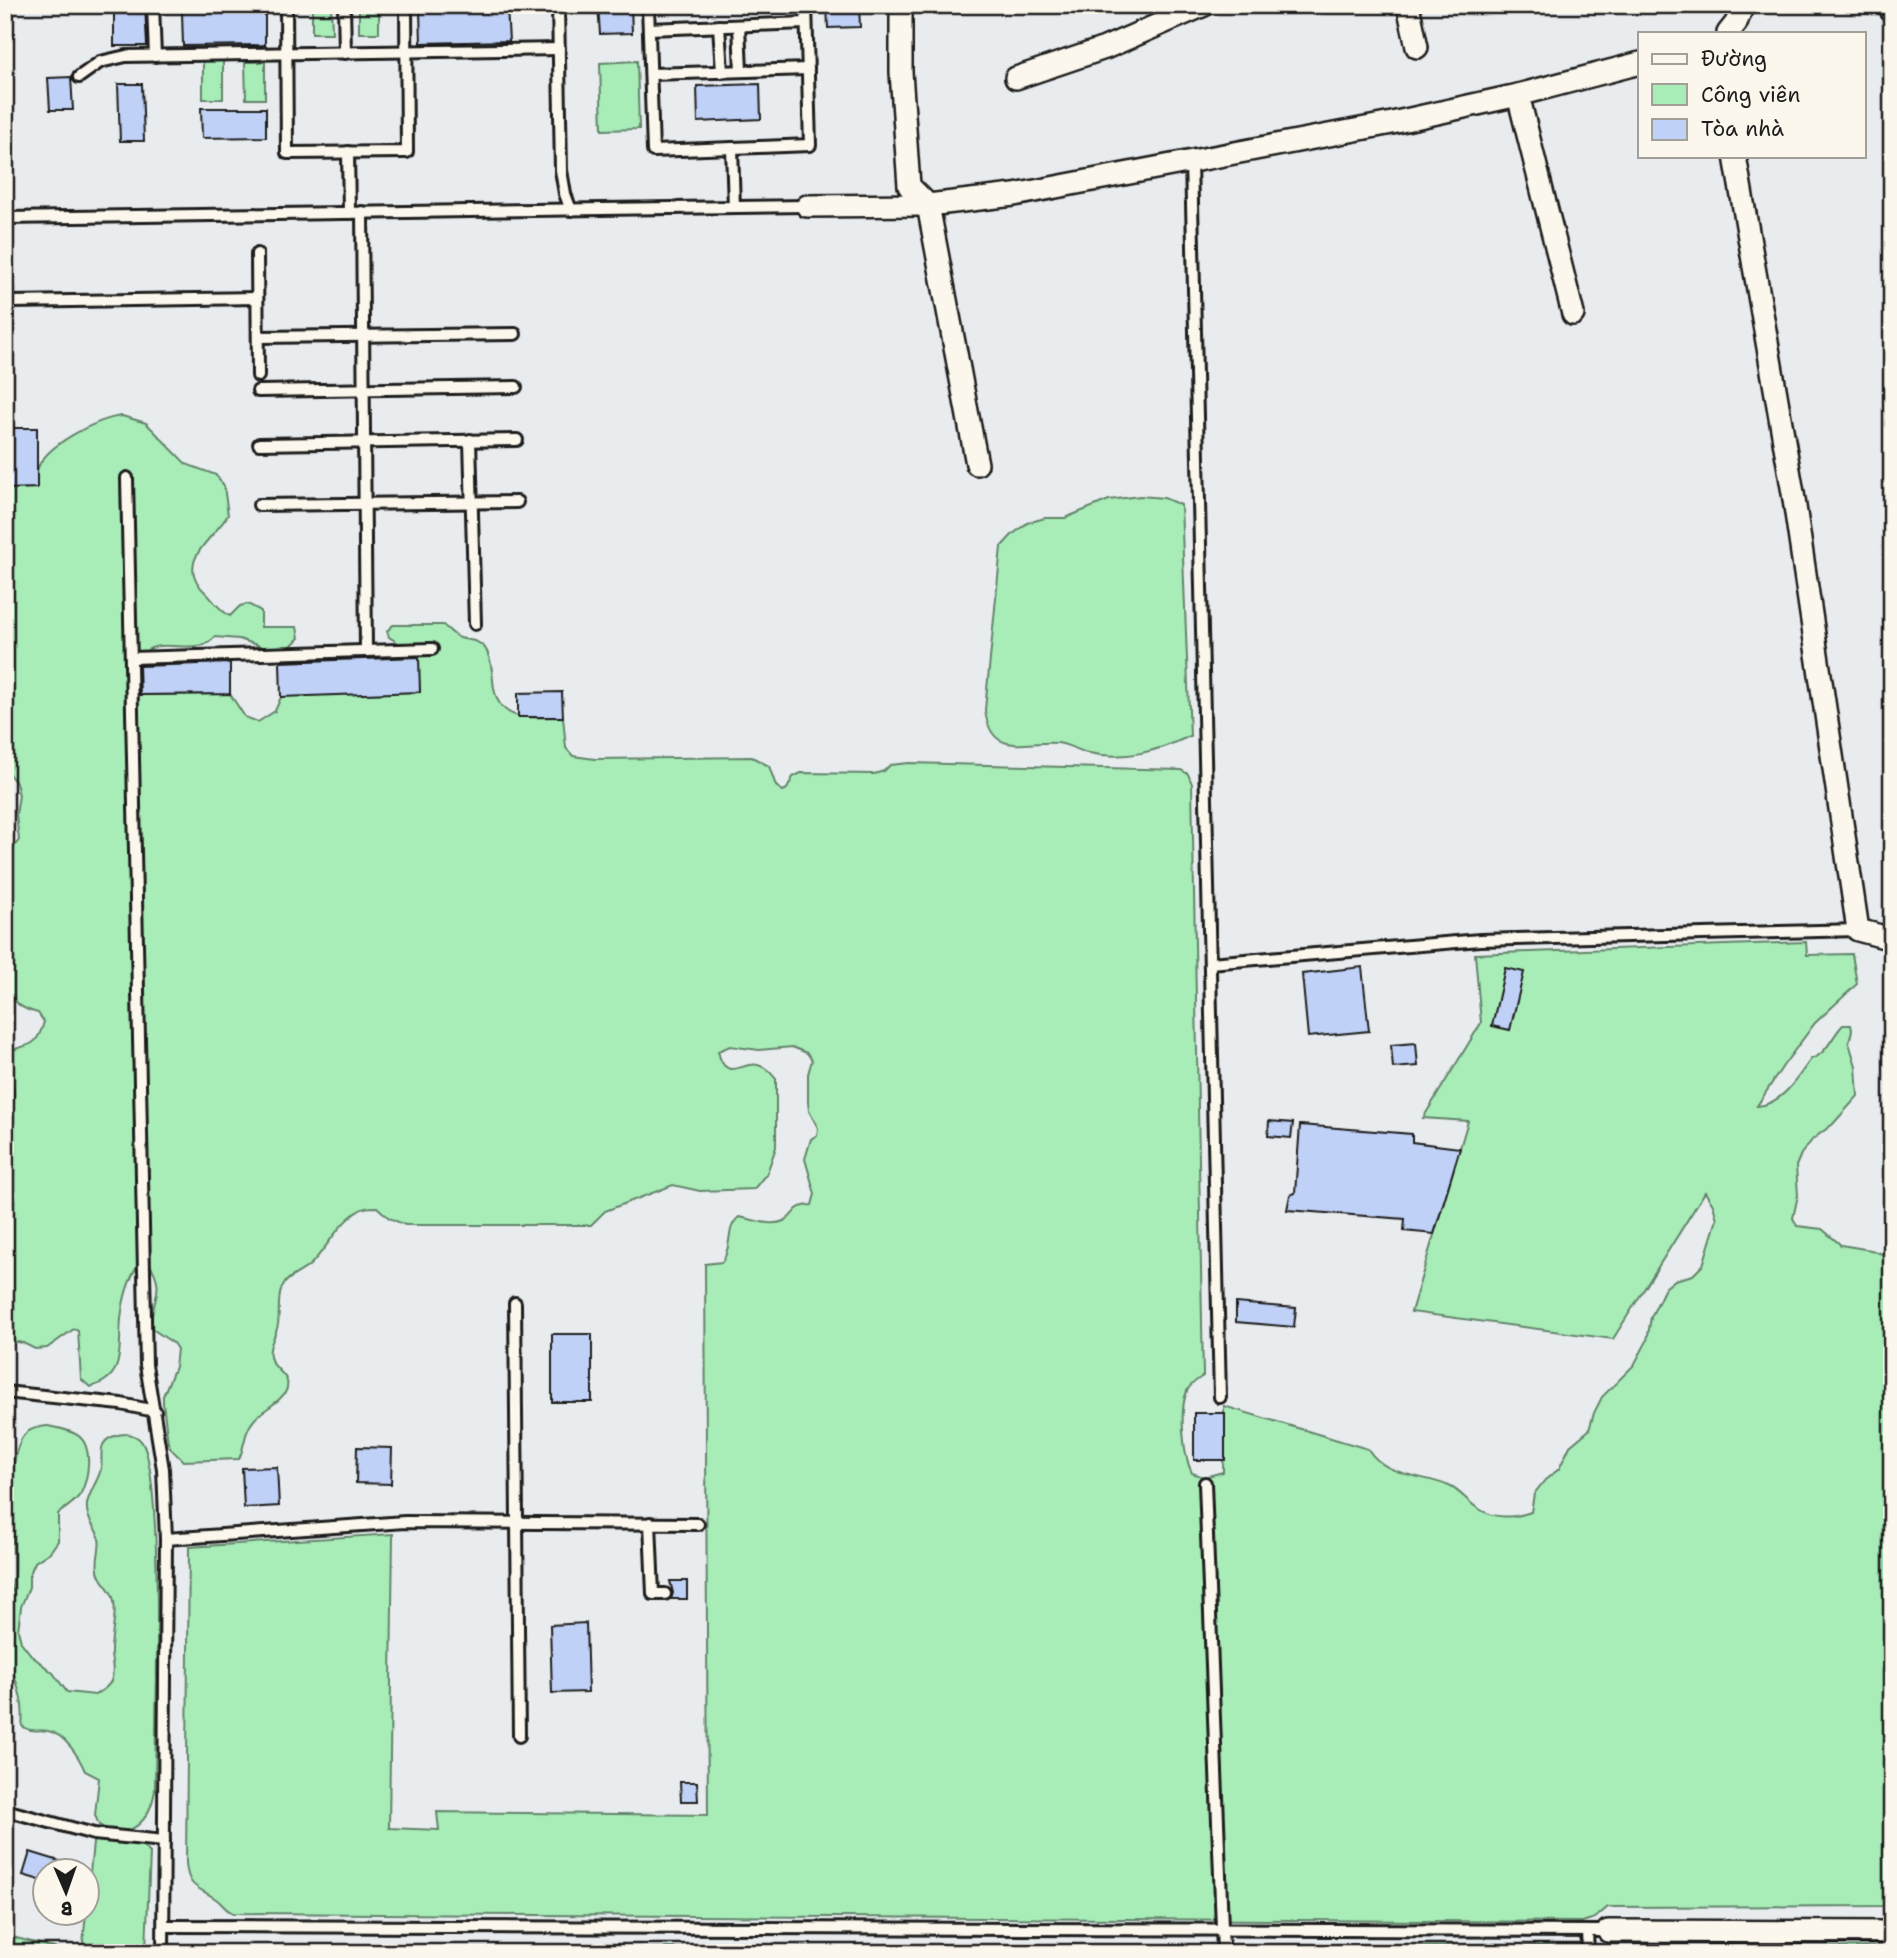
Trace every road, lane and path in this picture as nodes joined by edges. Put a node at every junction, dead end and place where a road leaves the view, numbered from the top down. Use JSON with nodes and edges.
{"nodes":[{"id":1,"x":153,"y":5,"type":"edge"},
{"id":2,"x":286,"y":5,"type":"edge"},
{"id":3,"x":344,"y":5,"type":"edge"},
{"id":4,"x":406,"y":5,"type":"edge"},
{"id":5,"x":558,"y":5,"type":"edge"},
{"id":6,"x":648,"y":5,"type":"edge"},
{"id":7,"x":806,"y":5,"type":"edge"},
{"id":8,"x":901,"y":5,"type":"edge"},
{"id":9,"x":1204,"y":5,"type":"edge"},
{"id":10,"x":1408,"y":5,"type":"edge"},
{"id":11,"x":1743,"y":5,"type":"edge"},
{"id":12,"x":1891,"y":5,"type":"edge"},
{"id":13,"x":1892,"y":12,"type":"edge"},
{"id":14,"x":806,"y":23,"type":"junction"},
{"id":15,"x":719,"y":26,"type":"junction"},
{"id":16,"x":739,"y":26,"type":"junction"},
{"id":17,"x":649,"y":29,"type":"junction"},
{"id":18,"x":1729,"y":32,"type":"edge"},
{"id":19,"x":1417,"y":47,"type":"dead end"},
{"id":20,"x":559,"y":49,"type":"junction"},
{"id":21,"x":406,"y":52,"type":"junction"},
{"id":22,"x":345,"y":53,"type":"junction"},
{"id":23,"x":286,"y":55,"type":"junction"},
{"id":24,"x":155,"y":56,"type":"junction"},
{"id":25,"x":1638,"y":64,"type":"edge"},
{"id":26,"x":808,"y":69,"type":"junction"},
{"id":27,"x":741,"y":71,"type":"junction"},
{"id":28,"x":722,"y":72,"type":"junction"},
{"id":29,"x":651,"y":74,"type":"junction"},
{"id":30,"x":79,"y":77,"type":"dead end"},
{"id":31,"x":1016,"y":78,"type":"dead end"},
{"id":32,"x":1518,"y":95,"type":"junction"},
{"id":33,"x":732,"y":148,"type":"junction"},
{"id":34,"x":348,"y":152,"type":"junction"},
{"id":35,"x":1735,"y":158,"type":"edge"},
{"id":36,"x":1191,"y":162,"type":"junction"},
{"id":37,"x":928,"y":205,"type":"junction"},
{"id":38,"x":807,"y":206,"type":"joint"},
{"id":39,"x":734,"y":207,"type":"junction"},
{"id":40,"x":571,"y":209,"type":"junction"},
{"id":41,"x":362,"y":212,"type":"junction"},
{"id":42,"x":349,"y":213,"type":"junction"},
{"id":43,"x":5,"y":218,"type":"edge"},
{"id":44,"x":257,"y":254,"type":"dead end"},
{"id":45,"x":257,"y":298,"type":"junction"},
{"id":46,"x":11,"y":302,"type":"dead end"},
{"id":47,"x":1573,"y":314,"type":"dead end"},
{"id":48,"x":515,"y":334,"type":"dead end"},
{"id":49,"x":363,"y":336,"type":"junction"},
{"id":50,"x":258,"y":337,"type":"junction"},
{"id":51,"x":258,"y":376,"type":"dead end"},
{"id":52,"x":516,"y":387,"type":"dead end"},
{"id":53,"x":364,"y":390,"type":"junction"},
{"id":54,"x":258,"y":391,"type":"dead end"},
{"id":55,"x":470,"y":440,"type":"junction"},
{"id":56,"x":517,"y":440,"type":"dead end"},
{"id":57,"x":364,"y":442,"type":"junction"},
{"id":58,"x":259,"y":444,"type":"dead end"},
{"id":59,"x":977,"y":464,"type":"dead end"},
{"id":60,"x":127,"y":478,"type":"dead end"},
{"id":61,"x":517,"y":502,"type":"dead end"},
{"id":62,"x":472,"y":503,"type":"junction"},
{"id":63,"x":365,"y":504,"type":"junction"},
{"id":64,"x":260,"y":505,"type":"dead end"},
{"id":65,"x":475,"y":625,"type":"dead end"},
{"id":66,"x":432,"y":649,"type":"dead end"},
{"id":67,"x":366,"y":651,"type":"junction"},
{"id":68,"x":131,"y":658,"type":"junction"},
{"id":69,"x":1858,"y":930,"type":"junction"},
{"id":70,"x":1892,"y":939,"type":"edge"},
{"id":71,"x":1210,"y":963,"type":"junction"},
{"id":72,"x":5,"y":1291,"type":"edge"},
{"id":73,"x":515,"y":1303,"type":"dead end"},
{"id":74,"x":6,"y":1329,"type":"edge"},
{"id":75,"x":5,"y":1393,"type":"edge"},
{"id":76,"x":1220,"y":1397,"type":"dead end"},
{"id":77,"x":155,"y":1410,"type":"junction"},
{"id":78,"x":1205,"y":1483,"type":"dead end"},
{"id":79,"x":517,"y":1523,"type":"junction"},
{"id":80,"x":650,"y":1524,"type":"junction"},
{"id":81,"x":698,"y":1524,"type":"dead end"},
{"id":82,"x":166,"y":1539,"type":"junction"},
{"id":83,"x":665,"y":1594,"type":"dead end"},
{"id":84,"x":519,"y":1736,"type":"dead end"},
{"id":85,"x":5,"y":1810,"type":"edge"},
{"id":86,"x":164,"y":1841,"type":"junction"},
{"id":87,"x":164,"y":1926,"type":"junction"},
{"id":88,"x":1222,"y":1930,"type":"junction"},
{"id":89,"x":1598,"y":1931,"type":"junction"},
{"id":90,"x":1892,"y":1932,"type":"edge"},
{"id":91,"x":163,"y":1953,"type":"edge"},
{"id":92,"x":1223,"y":1953,"type":"edge"},
{"id":93,"x":1588,"y":1953,"type":"edge"}],
"edges":[{"from":1,"to":24,"type":"lane"},
{"from":2,"to":23,"type":"lane"},
{"from":3,"to":22,"type":"lane"},
{"from":4,"to":21,"type":"lane"},
{"from":5,"to":20,"type":"lane"},
{"from":6,"to":17,"type":"lane"},
{"from":7,"to":14,"type":"lane"},
{"from":8,"to":37,"type":"street"},
{"from":9,"to":31,"type":"street"},
{"from":10,"to":19,"type":"street"},
{"from":11,"to":18,"type":"street"},
{"from":12,"to":13,"type":"street"},
{"from":14,"to":16,"type":"lane"},
{"from":14,"to":26,"type":"lane"},
{"from":15,"to":16,"type":"lane"},
{"from":15,"to":17,"type":"lane"},
{"from":15,"to":28,"type":"lane"},
{"from":16,"to":27,"type":"lane"},
{"from":17,"to":29,"type":"lane"},
{"from":20,"to":21,"type":"lane"},
{"from":20,"to":40,"type":"lane"},
{"from":21,"to":22,"type":"lane"},
{"from":21,"to":34,"type":"lane"},
{"from":22,"to":23,"type":"lane"},
{"from":23,"to":24,"type":"lane"},
{"from":23,"to":34,"type":"lane"},
{"from":24,"to":30,"type":"lane"},
{"from":25,"to":32,"type":"street"},
{"from":26,"to":27,"type":"lane"},
{"from":26,"to":33,"type":"lane"},
{"from":27,"to":28,"type":"lane"},
{"from":28,"to":29,"type":"lane"},
{"from":29,"to":33,"type":"lane"},
{"from":32,"to":36,"type":"street"},
{"from":32,"to":47,"type":"street"},
{"from":33,"to":39,"type":"lane"},
{"from":34,"to":42,"type":"lane"},
{"from":35,"to":69,"type":"street"},
{"from":36,"to":37,"type":"street"},
{"from":36,"to":71,"type":"lane"},
{"from":37,"to":38,"type":"street"},
{"from":37,"to":59,"type":"street"},
{"from":38,"to":39,"type":"lane"},
{"from":39,"to":40,"type":"lane"},
{"from":40,"to":41,"type":"lane"},
{"from":41,"to":42,"type":"lane"},
{"from":41,"to":49,"type":"lane"},
{"from":42,"to":43,"type":"lane"},
{"from":44,"to":45,"type":"lane"},
{"from":45,"to":46,"type":"lane"},
{"from":45,"to":50,"type":"lane"},
{"from":48,"to":49,"type":"lane"},
{"from":49,"to":50,"type":"lane"},
{"from":49,"to":53,"type":"lane"},
{"from":50,"to":51,"type":"lane"},
{"from":52,"to":53,"type":"lane"},
{"from":53,"to":54,"type":"lane"},
{"from":53,"to":57,"type":"lane"},
{"from":55,"to":56,"type":"lane"},
{"from":55,"to":57,"type":"lane"},
{"from":55,"to":62,"type":"lane"},
{"from":57,"to":58,"type":"lane"},
{"from":57,"to":63,"type":"lane"},
{"from":60,"to":68,"type":"lane"},
{"from":61,"to":62,"type":"lane"},
{"from":62,"to":63,"type":"lane"},
{"from":62,"to":65,"type":"lane"},
{"from":63,"to":64,"type":"lane"},
{"from":63,"to":67,"type":"lane"},
{"from":66,"to":67,"type":"lane"},
{"from":67,"to":68,"type":"lane"},
{"from":68,"to":77,"type":"lane"},
{"from":69,"to":70,"type":"street"},
{"from":69,"to":71,"type":"lane"},
{"from":71,"to":76,"type":"lane"},
{"from":72,"to":74,"type":"lane"},
{"from":73,"to":79,"type":"lane"},
{"from":75,"to":77,"type":"lane"},
{"from":77,"to":82,"type":"lane"},
{"from":78,"to":88,"type":"lane"},
{"from":79,"to":80,"type":"lane"},
{"from":79,"to":82,"type":"lane"},
{"from":79,"to":84,"type":"lane"},
{"from":80,"to":81,"type":"lane"},
{"from":80,"to":83,"type":"lane"},
{"from":82,"to":86,"type":"lane"},
{"from":85,"to":86,"type":"lane"},
{"from":86,"to":87,"type":"lane"},
{"from":87,"to":88,"type":"lane"},
{"from":87,"to":91,"type":"lane"},
{"from":88,"to":89,"type":"lane"},
{"from":88,"to":92,"type":"lane"},
{"from":89,"to":90,"type":"street"},
{"from":89,"to":93,"type":"lane"}]}
